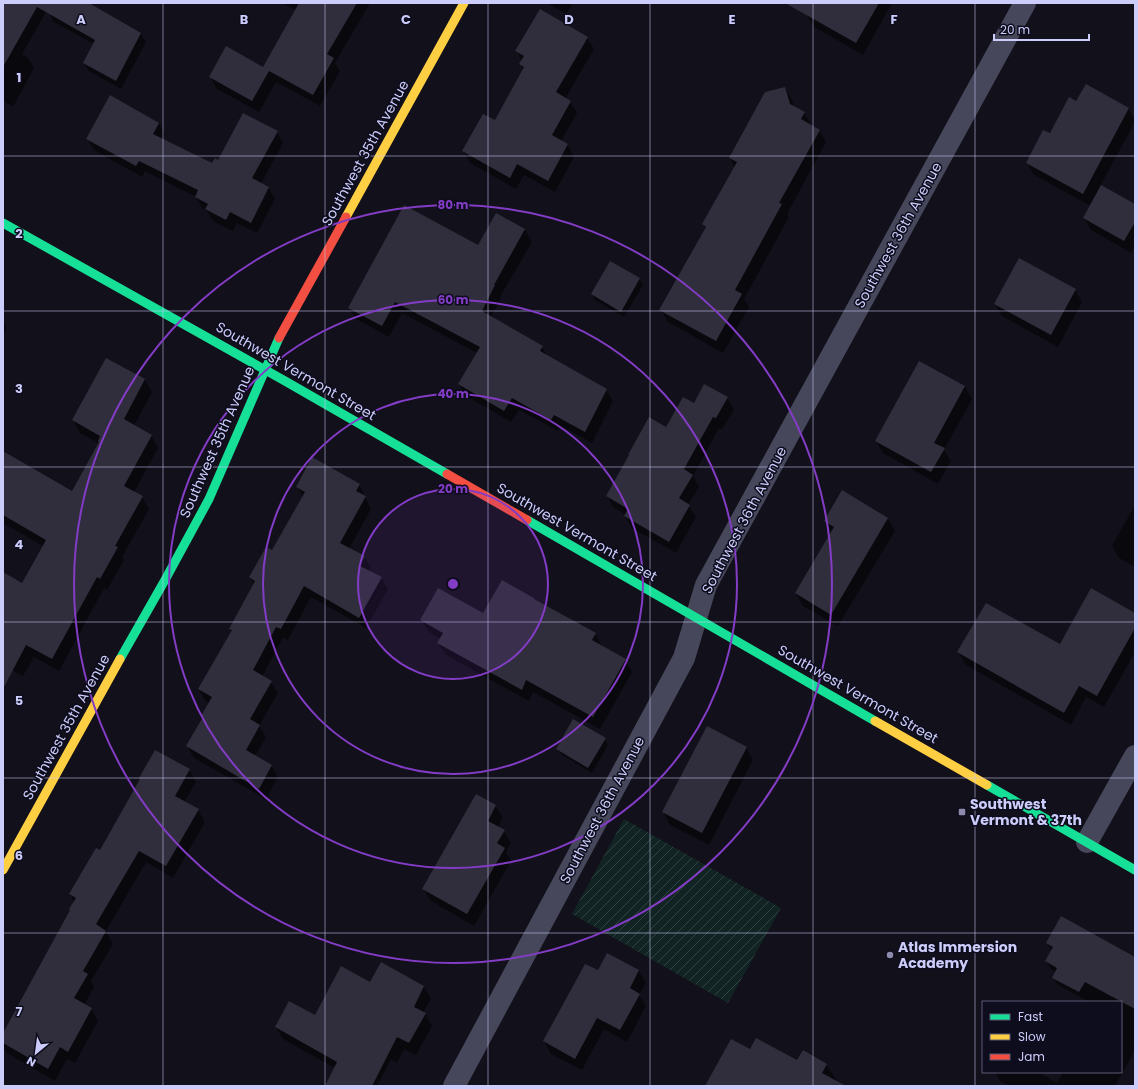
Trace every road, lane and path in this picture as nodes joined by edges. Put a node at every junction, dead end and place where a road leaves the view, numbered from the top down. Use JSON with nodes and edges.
{"nodes":[{"id":1,"x":464,"y":3,"type":"edge"},
{"id":2,"x":1026,"y":3,"type":"edge"},
{"id":3,"x":3,"y":223,"type":"edge"},
{"id":4,"x":265,"y":370,"type":"junction"},
{"id":5,"x":697,"y":617,"type":"junction"},
{"id":6,"x":1135,"y":756,"type":"edge"},
{"id":7,"x":1087,"y":842,"type":"junction"},
{"id":8,"x":3,"y":870,"type":"edge"},
{"id":9,"x":1135,"y":870,"type":"edge"},
{"id":10,"x":454,"y":1086,"type":"edge"}],
"edges":[{"from":1,"to":4,"type":"main road","name":"Southwest 35th Avenue"},
{"from":2,"to":5,"type":"street","name":"Southwest 36th Avenue"},
{"from":3,"to":4,"type":"main road","name":"Southwest Vermont Street"},
{"from":4,"to":5,"type":"main road","name":"Southwest Vermont Street"},
{"from":4,"to":8,"type":"main road","name":"Southwest 35th Avenue"},
{"from":5,"to":7,"type":"main road","name":"Southwest Vermont Street"},
{"from":5,"to":10,"type":"street","name":"Southwest 36th Avenue"},
{"from":6,"to":7,"type":"street"},
{"from":7,"to":9,"type":"main road","name":"Southwest Vermont Street"}]}
